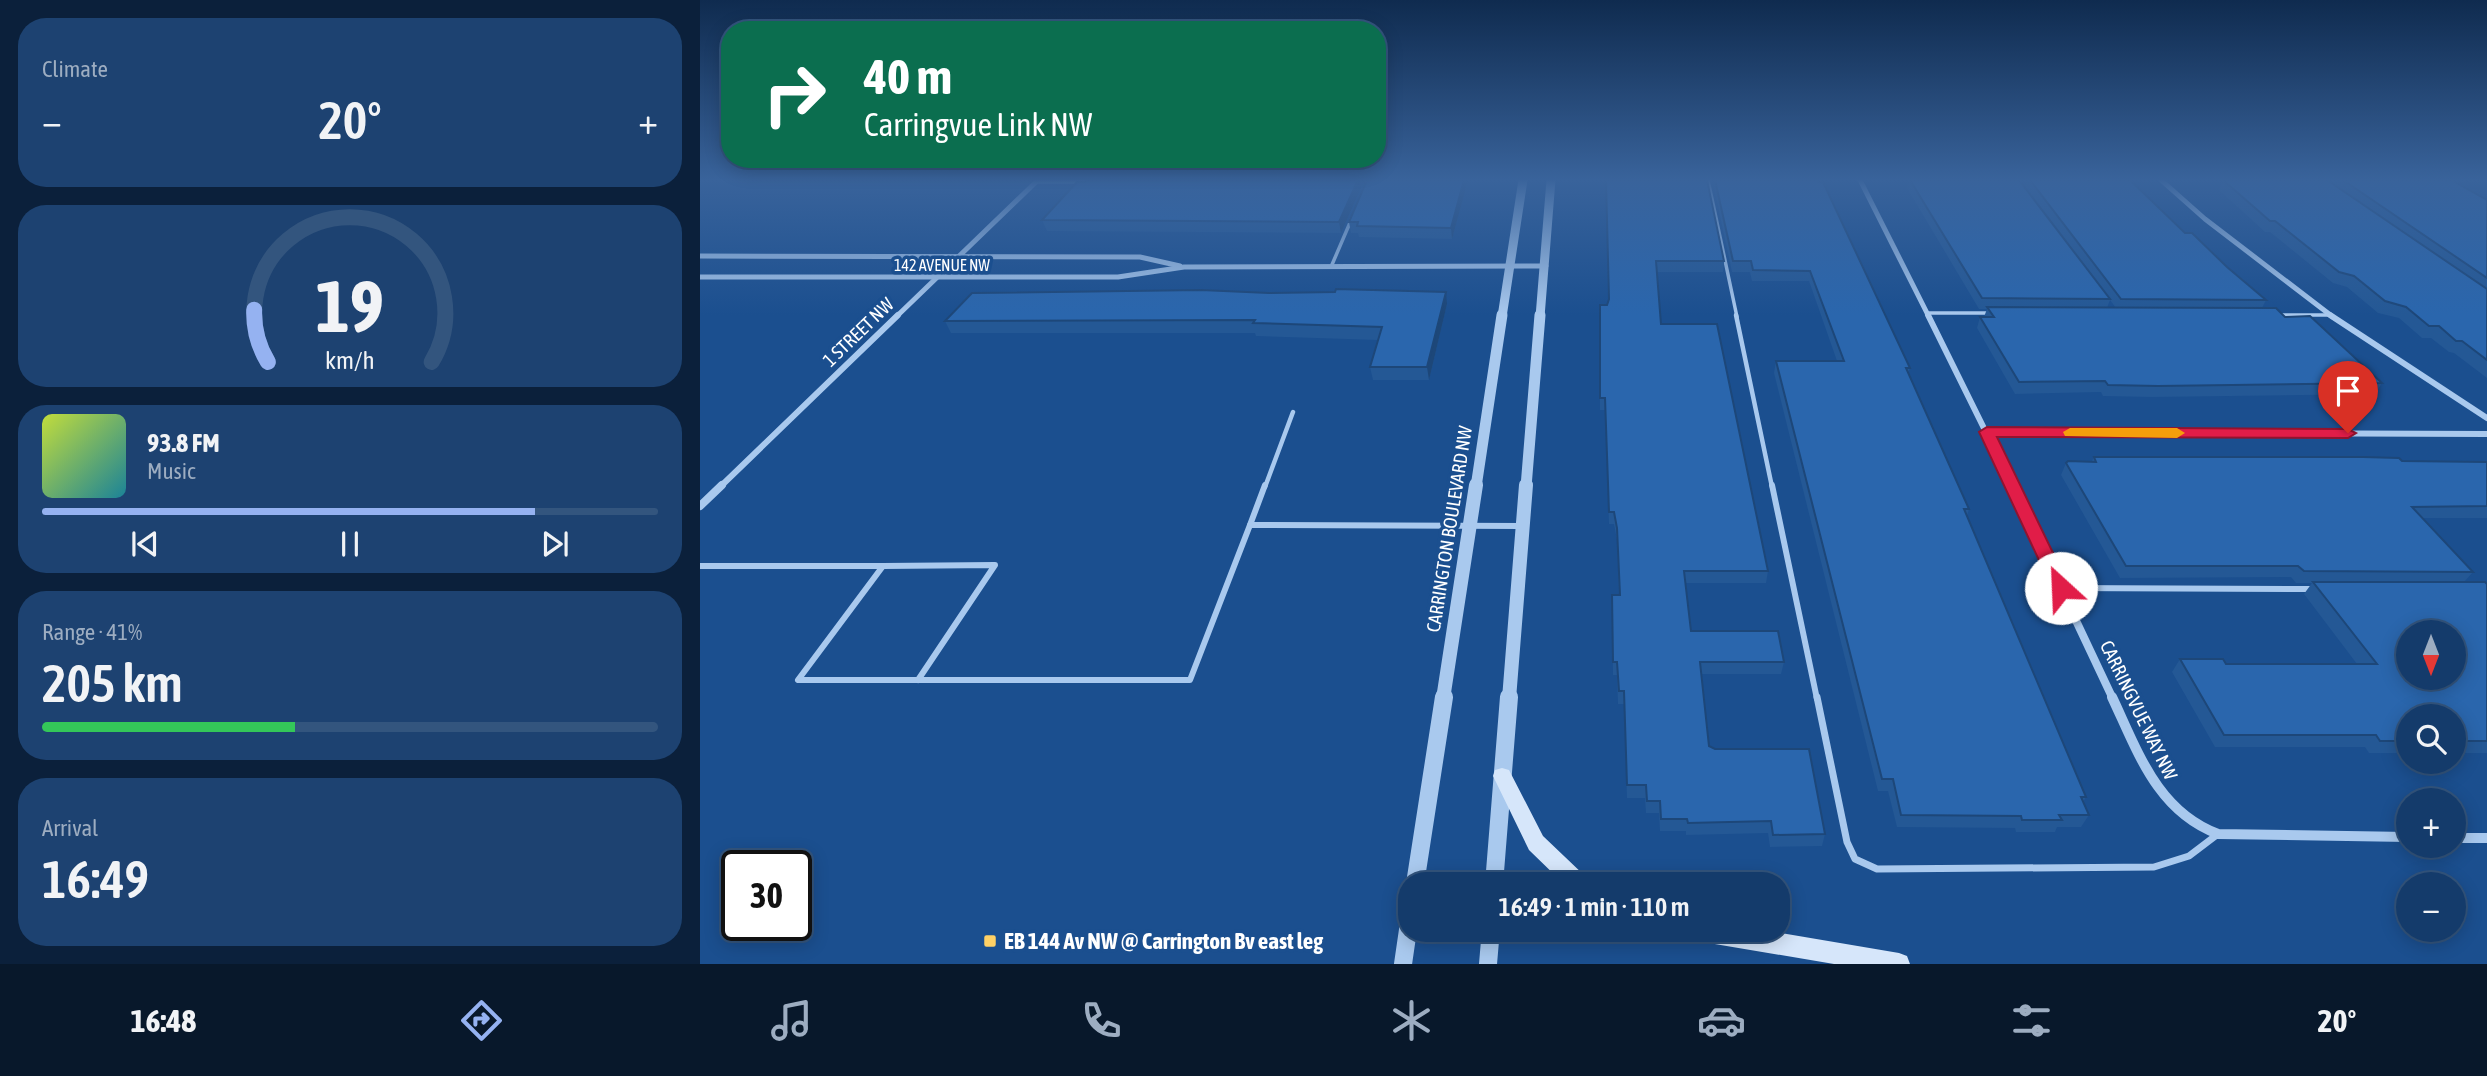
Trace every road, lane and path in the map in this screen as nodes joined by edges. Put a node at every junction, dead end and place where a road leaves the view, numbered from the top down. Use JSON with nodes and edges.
{"nodes":[{"id":1,"x":991,"y":225,"type":"edge"},
{"id":2,"x":1349,"y":225,"type":"edge"},
{"id":3,"x":1516,"y":225,"type":"edge"},
{"id":4,"x":1548,"y":225,"type":"edge"},
{"id":5,"x":1717,"y":225,"type":"edge"},
{"id":6,"x":1883,"y":225,"type":"edge"},
{"id":7,"x":2213,"y":225,"type":"edge"},
{"id":8,"x":960,"y":255,"type":"junction"},
{"id":9,"x":700,"y":256,"type":"edge"},
{"id":10,"x":1510,"y":266,"type":"junction"},
{"id":11,"x":1546,"y":266,"type":"junction"},
{"id":12,"x":1184,"y":267,"type":"junction"},
{"id":13,"x":1331,"y":267,"type":"junction"},
{"id":14,"x":700,"y":277,"type":"edge"},
{"id":15,"x":938,"y":277,"type":"junction"},
{"id":16,"x":1928,"y":313,"type":"junction"},
{"id":17,"x":1995,"y":313,"type":"edge"},
{"id":18,"x":2276,"y":314,"type":"edge"},
{"id":19,"x":2330,"y":315,"type":"junction"},
{"id":20,"x":1293,"y":412,"type":"dead end"},
{"id":21,"x":2487,"y":418,"type":"edge"},
{"id":22,"x":1987,"y":432,"type":"junction"},
{"id":23,"x":2487,"y":434,"type":"edge"},
{"id":24,"x":700,"y":506,"type":"edge"},
{"id":25,"x":1250,"y":525,"type":"junction"},
{"id":26,"x":1470,"y":525,"type":"junction"},
{"id":27,"x":1524,"y":526,"type":"junction"},
{"id":28,"x":700,"y":566,"type":"edge"},
{"id":29,"x":883,"y":566,"type":"junction"},
{"id":30,"x":2061,"y":588,"type":"junction"},
{"id":31,"x":2322,"y":589,"type":"edge"},
{"id":32,"x":918,"y":680,"type":"junction"},
{"id":33,"x":1502,"y":776,"type":"junction"},
{"id":34,"x":2218,"y":834,"type":"junction"},
{"id":35,"x":2396,"y":837,"type":"edge"},
{"id":36,"x":2466,"y":838,"type":"edge"},
{"id":37,"x":2487,"y":838,"type":"edge"},
{"id":38,"x":1418,"y":872,"type":"edge"},
{"id":39,"x":1495,"y":872,"type":"edge"},
{"id":40,"x":1566,"y":872,"type":"edge"},
{"id":41,"x":1406,"y":942,"type":"edge"},
{"id":42,"x":1490,"y":942,"type":"edge"},
{"id":43,"x":1768,"y":942,"type":"edge"},
{"id":44,"x":1403,"y":964,"type":"edge"},
{"id":45,"x":1488,"y":964,"type":"edge"},
{"id":46,"x":1899,"y":964,"type":"edge"}],
"edges":[{"from":1,"to":8,"type":"street","name":"1 STREET NW"},
{"from":2,"to":13,"type":"lane"},
{"from":3,"to":10,"type":"street","name":"CARRINGTON BOULEVARD NW"},
{"from":4,"to":11,"type":"street"},
{"from":5,"to":34,"type":"lane"},
{"from":6,"to":16,"type":"street","name":"CARRINGVUE WAY NW"},
{"from":7,"to":19,"type":"street"},
{"from":8,"to":9,"type":"street","name":"142 AVENUE NW"},
{"from":8,"to":12,"type":"street","name":"142 AVENUE NW"},
{"from":8,"to":15,"type":"street","name":"1 STREET NW"},
{"from":10,"to":11,"type":"street","name":"142 AVENUE NW"},
{"from":10,"to":13,"type":"street","name":"142 AVENUE NW"},
{"from":10,"to":26,"type":"street","name":"CARRINGTON BOULEVARD NW"},
{"from":11,"to":27,"type":"street"},
{"from":12,"to":13,"type":"street","name":"142 AVENUE NW"},
{"from":12,"to":15,"type":"street","name":"142 AVENUE NW"},
{"from":14,"to":15,"type":"street","name":"142 AVENUE NW"},
{"from":15,"to":24,"type":"street","name":"1 STREET NW"},
{"from":16,"to":17,"type":"lane"},
{"from":16,"to":22,"type":"street","name":"CARRINGVUE WAY NW"},
{"from":18,"to":19,"type":"lane"},
{"from":19,"to":21,"type":"street"},
{"from":20,"to":25,"type":"lane"},
{"from":22,"to":23,"type":"street"},
{"from":22,"to":30,"type":"street","name":"CARRINGVUE WAY NW"},
{"from":25,"to":26,"type":"lane"},
{"from":25,"to":32,"type":"lane"},
{"from":26,"to":27,"type":"lane"},
{"from":26,"to":38,"type":"street","name":"CARRINGTON BOULEVARD NW"},
{"from":27,"to":33,"type":"street"},
{"from":28,"to":29,"type":"lane"},
{"from":29,"to":32,"type":"lane"},
{"from":29,"to":32,"type":"lane"},
{"from":30,"to":31,"type":"lane"},
{"from":30,"to":34,"type":"street","name":"CARRINGVUE WAY NW"},
{"from":33,"to":39,"type":"street"},
{"from":33,"to":40,"type":"main road"},
{"from":34,"to":35,"type":"street","name":"CARRINGVUE WAY NW"},
{"from":36,"to":37,"type":"street"},
{"from":41,"to":44,"type":"street"},
{"from":42,"to":45,"type":"street"},
{"from":43,"to":46,"type":"main road"}]}
